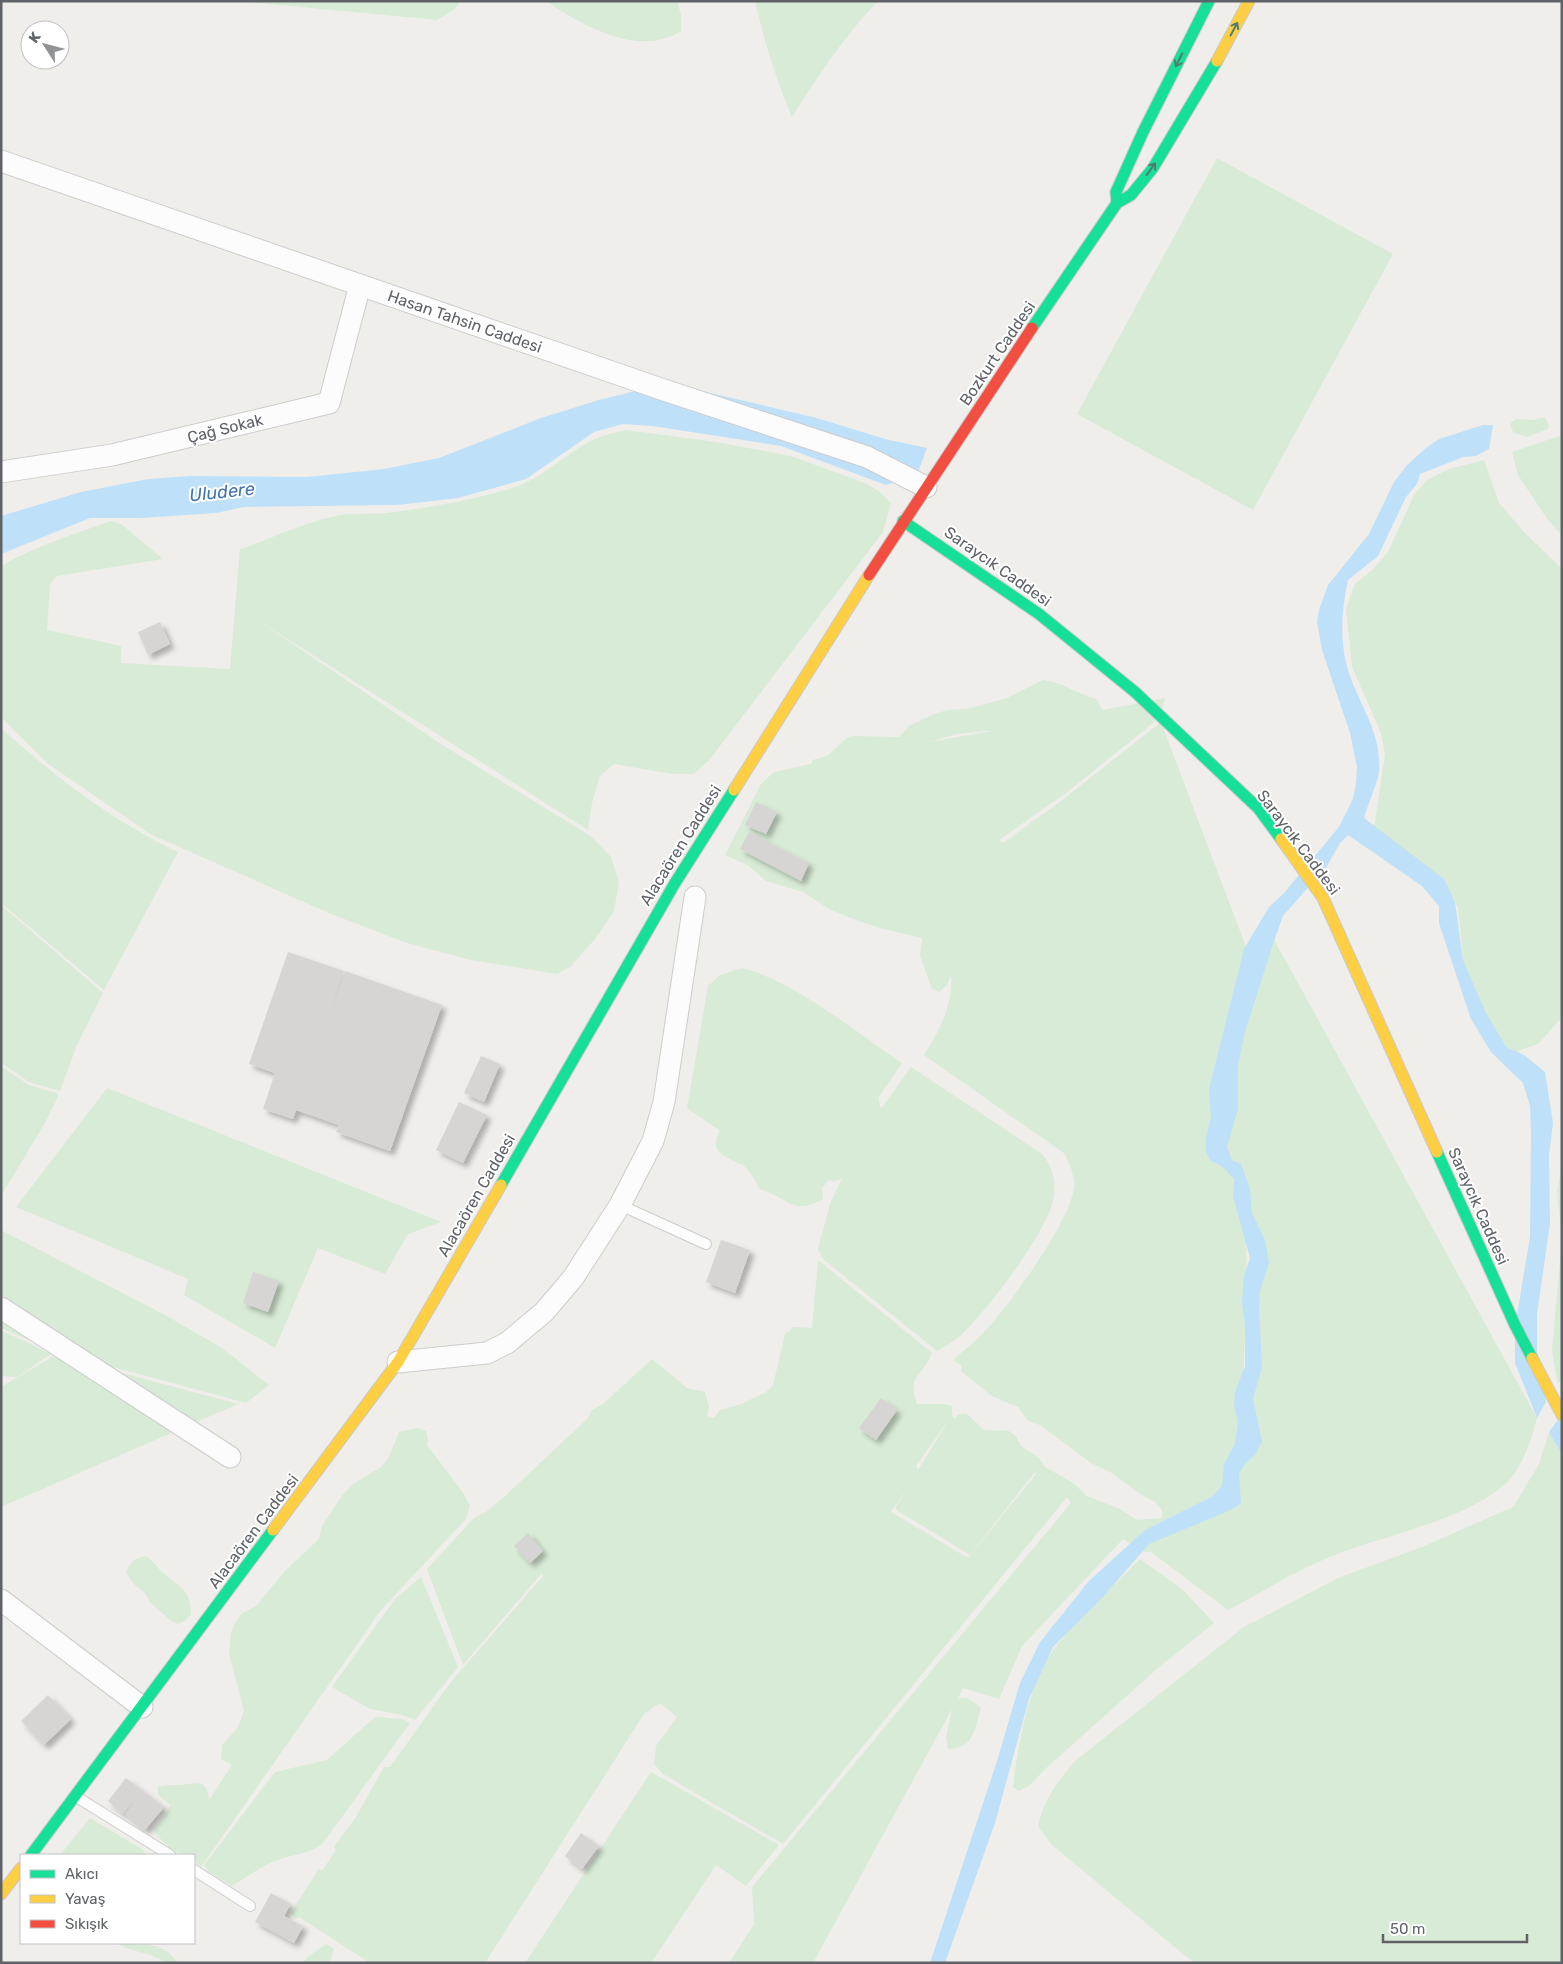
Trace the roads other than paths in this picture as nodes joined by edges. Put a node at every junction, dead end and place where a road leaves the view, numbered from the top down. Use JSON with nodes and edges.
{"nodes":[{"id":1,"x":1208,"y":1,"type":"edge"},
{"id":2,"x":1249,"y":1,"type":"edge"},
{"id":3,"x":1,"y":161,"type":"edge"},
{"id":4,"x":1117,"y":203,"type":"junction"},
{"id":5,"x":360,"y":285,"type":"junction"},
{"id":6,"x":1,"y":472,"type":"edge"},
{"id":7,"x":926,"y":487,"type":"junction"},
{"id":8,"x":903,"y":521,"type":"junction"},
{"id":9,"x":695,"y":897,"type":"dead end"},
{"id":10,"x":620,"y":1205,"type":"junction"},
{"id":11,"x":706,"y":1244,"type":"dead end"},
{"id":12,"x":1,"y":1308,"type":"edge"},
{"id":13,"x":398,"y":1362,"type":"junction"},
{"id":14,"x":1562,"y":1415,"type":"edge"},
{"id":15,"x":230,"y":1457,"type":"dead end"},
{"id":16,"x":1,"y":1600,"type":"edge"},
{"id":17,"x":142,"y":1707,"type":"junction"},
{"id":18,"x":76,"y":1796,"type":"junction"},
{"id":19,"x":32,"y":1854,"type":"edge"},
{"id":20,"x":168,"y":1854,"type":"edge"},
{"id":21,"x":20,"y":1869,"type":"edge"},
{"id":22,"x":195,"y":1871,"type":"edge"},
{"id":23,"x":1,"y":1894,"type":"edge"},
{"id":24,"x":250,"y":1906,"type":"dead end"}],
"edges":[{"from":1,"to":4,"type":"street","name":"Bozkurt Caddesi","one_way":true},
{"from":4,"to":2,"type":"street","name":"Bozkurt Caddesi","one_way":true},
{"from":3,"to":5,"type":"street","name":"Hasan Tahsin Caddesi"},
{"from":4,"to":7,"type":"street","name":"Bozkurt Caddesi"},
{"from":5,"to":6,"type":"street","name":"Çağ Sokak"},
{"from":5,"to":7,"type":"street","name":"Hasan Tahsin Caddesi"},
{"from":7,"to":8,"type":"street","name":"Bozkurt Caddesi"},
{"from":8,"to":13,"type":"street","name":"Alacaören Caddesi"},
{"from":8,"to":14,"type":"street","name":"Saraycık Caddesi"},
{"from":9,"to":10,"type":"street"},
{"from":10,"to":11,"type":"lane"},
{"from":10,"to":13,"type":"street"},
{"from":12,"to":15,"type":"street"},
{"from":13,"to":17,"type":"street","name":"Alacaören Caddesi"},
{"from":16,"to":17,"type":"street"},
{"from":17,"to":18,"type":"street","name":"Alacaören Caddesi"},
{"from":18,"to":19,"type":"street","name":"Alacaören Caddesi"},
{"from":18,"to":20,"type":"lane"},
{"from":21,"to":23,"type":"street"},
{"from":22,"to":24,"type":"lane"}]}
